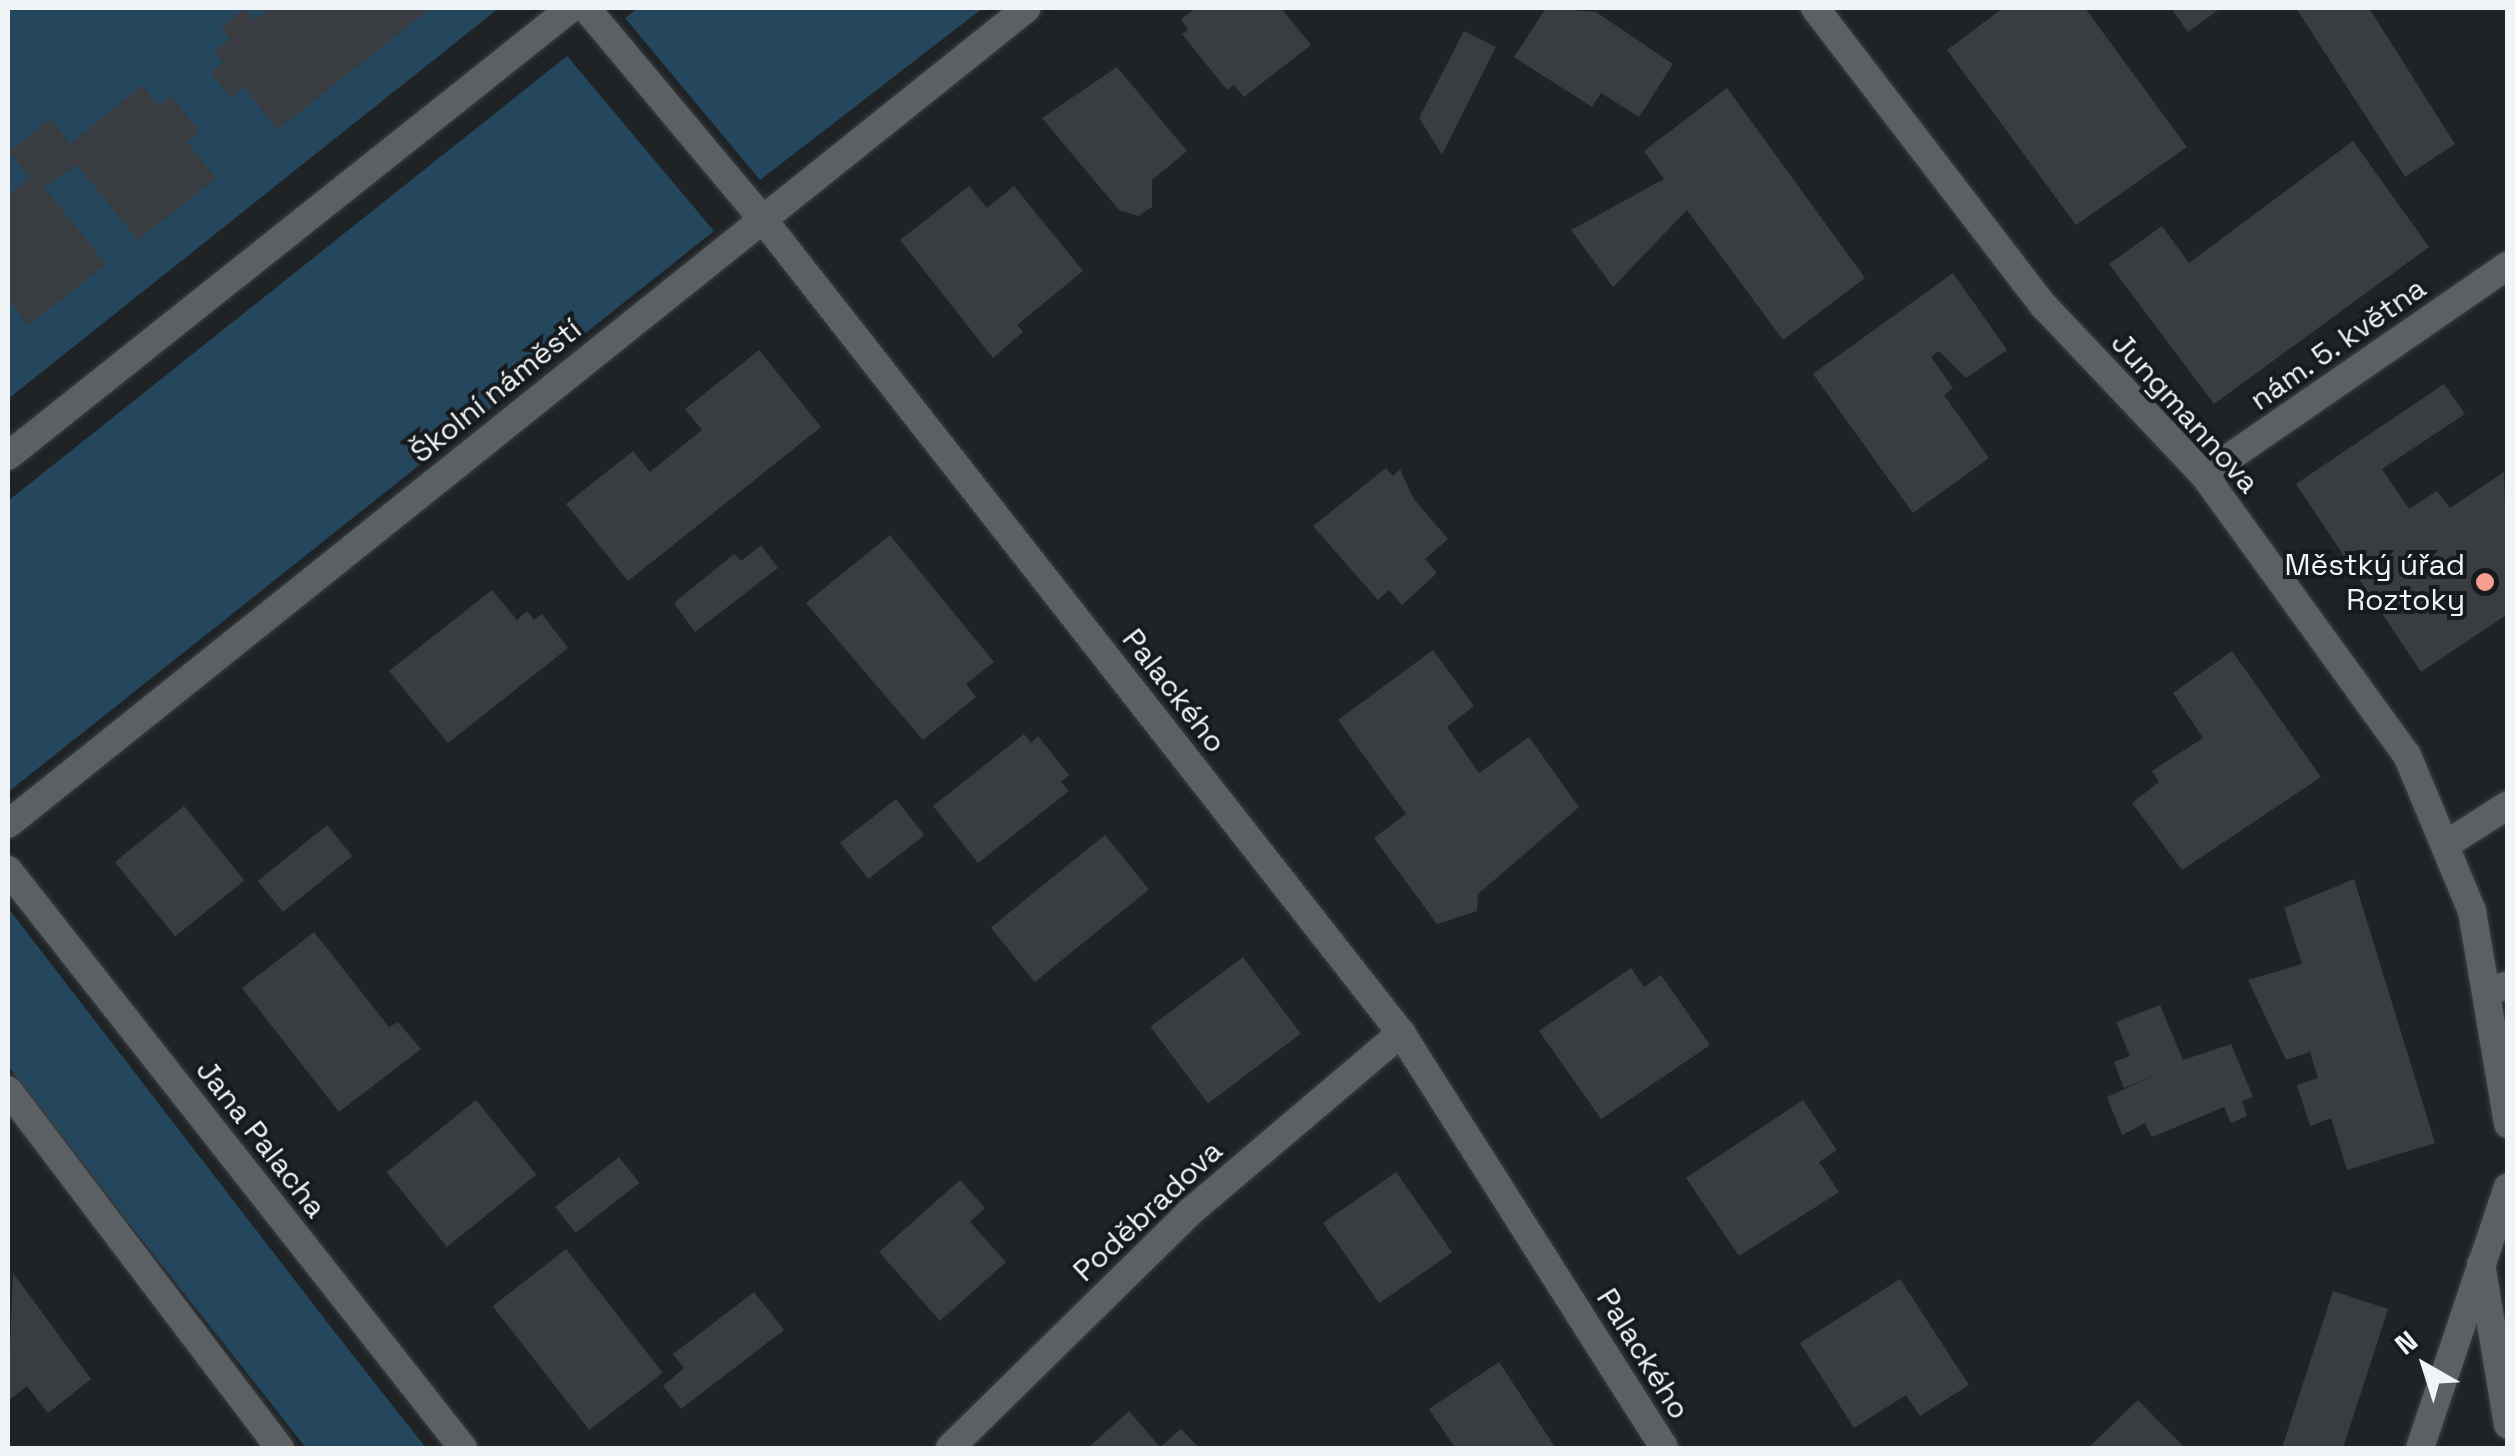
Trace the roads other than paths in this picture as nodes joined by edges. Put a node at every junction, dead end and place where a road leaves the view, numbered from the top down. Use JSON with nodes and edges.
{"nodes":[{"id":1,"x":571,"y":8,"type":"edge"},
{"id":2,"x":586,"y":8,"type":"edge"},
{"id":3,"x":1027,"y":8,"type":"edge"},
{"id":4,"x":1815,"y":8,"type":"edge"},
{"id":5,"x":761,"y":218,"type":"junction"},
{"id":6,"x":2508,"y":265,"type":"edge"},
{"id":7,"x":8,"y":456,"type":"edge"},
{"id":8,"x":2204,"y":476,"type":"junction"},
{"id":9,"x":2508,"y":806,"type":"edge"},
{"id":10,"x":8,"y":824,"type":"edge"},
{"id":11,"x":2450,"y":842,"type":"junction"},
{"id":12,"x":8,"y":870,"type":"edge"},
{"id":13,"x":2499,"y":988,"type":"edge"},
{"id":14,"x":1401,"y":1033,"type":"junction"},
{"id":15,"x":8,"y":1090,"type":"edge"},
{"id":16,"x":2508,"y":1124,"type":"edge"},
{"id":17,"x":2508,"y":1187,"type":"edge"},
{"id":18,"x":2481,"y":1264,"type":"junction"},
{"id":19,"x":2508,"y":1425,"type":"edge"},
{"id":20,"x":280,"y":1448,"type":"edge"},
{"id":21,"x":463,"y":1448,"type":"edge"},
{"id":22,"x":950,"y":1448,"type":"edge"},
{"id":23,"x":1664,"y":1448,"type":"edge"},
{"id":24,"x":2420,"y":1448,"type":"edge"}],
"edges":[{"from":1,"to":7,"type":"street"},
{"from":2,"to":5,"type":"street","name":"Palackého"},
{"from":3,"to":5,"type":"street","name":"Školní náměstí"},
{"from":4,"to":8,"type":"street","name":"Jungmannova"},
{"from":5,"to":10,"type":"street","name":"Školní náměstí"},
{"from":5,"to":14,"type":"street","name":"Palackého"},
{"from":6,"to":8,"type":"street","name":"nám. 5. května"},
{"from":8,"to":11,"type":"street","name":"Jungmannova"},
{"from":9,"to":11,"type":"street"},
{"from":11,"to":13,"type":"street","name":"Jungmannova"},
{"from":12,"to":21,"type":"street","name":"Jana Palacha"},
{"from":13,"to":16,"type":"street","name":"Jungmannova"},
{"from":14,"to":22,"type":"street","name":"Poděbradova"},
{"from":14,"to":23,"type":"street","name":"Palackého"},
{"from":15,"to":20,"type":"street"},
{"from":17,"to":18,"type":"street"},
{"from":18,"to":19,"type":"street"},
{"from":18,"to":24,"type":"street"}]}
